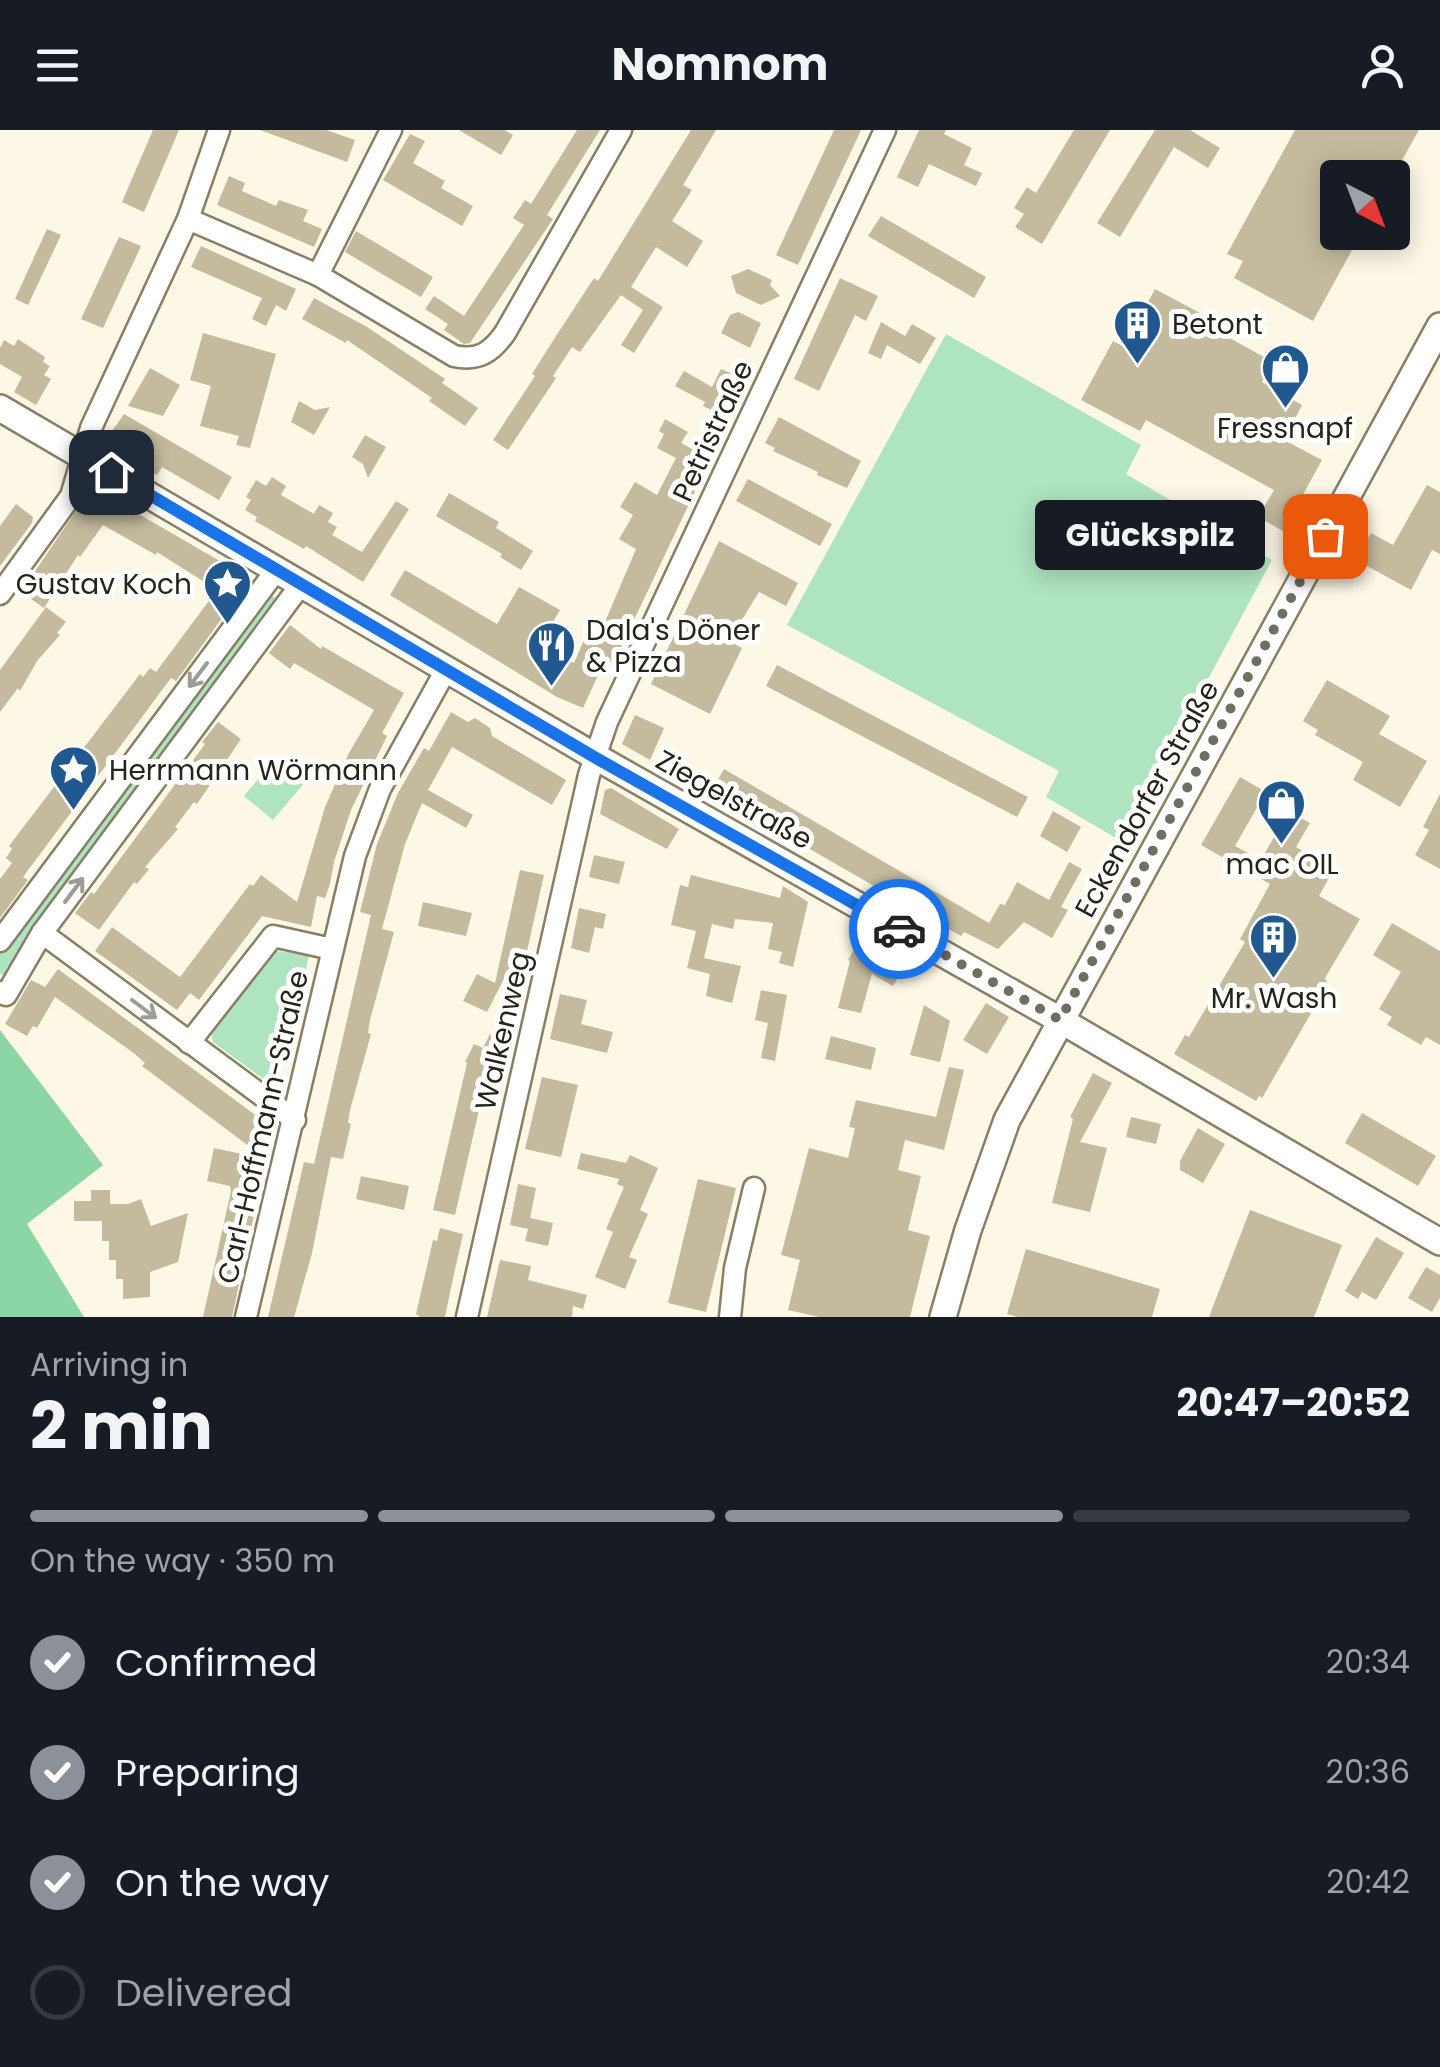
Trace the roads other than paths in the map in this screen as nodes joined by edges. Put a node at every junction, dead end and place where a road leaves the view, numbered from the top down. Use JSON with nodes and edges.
{"nodes":[{"id":1,"x":219,"y":130,"type":"edge"},
{"id":2,"x":391,"y":130,"type":"edge"},
{"id":3,"x":621,"y":130,"type":"edge"},
{"id":4,"x":885,"y":130,"type":"edge"},
{"id":5,"x":188,"y":219,"type":"junction"},
{"id":6,"x":318,"y":275,"type":"junction"},
{"id":7,"x":1440,"y":326,"type":"edge"},
{"id":8,"x":0,"y":408,"type":"edge"},
{"id":9,"x":84,"y":457,"type":"junction"},
{"id":10,"x":277,"y":569,"type":"junction"},
{"id":11,"x":302,"y":583,"type":"junction"},
{"id":12,"x":0,"y":594,"type":"edge"},
{"id":13,"x":447,"y":668,"type":"junction"},
{"id":14,"x":596,"y":758,"type":"junction"},
{"id":15,"x":42,"y":934,"type":"junction"},
{"id":16,"x":0,"y":941,"type":"edge"},
{"id":17,"x":332,"y":949,"type":"junction"},
{"id":18,"x":0,"y":992,"type":"edge"},
{"id":19,"x":1060,"y":1020,"type":"junction"},
{"id":20,"x":189,"y":1043,"type":"junction"},
{"id":21,"x":294,"y":1120,"type":"junction"},
{"id":22,"x":754,"y":1188,"type":"dead end"},
{"id":23,"x":1440,"y":1242,"type":"edge"},
{"id":24,"x":246,"y":1317,"type":"edge"},
{"id":25,"x":467,"y":1317,"type":"edge"},
{"id":26,"x":730,"y":1317,"type":"edge"},
{"id":27,"x":943,"y":1317,"type":"edge"}],
"edges":[{"from":1,"to":5,"type":"street"},
{"from":2,"to":6,"type":"street"},
{"from":3,"to":6,"type":"street"},
{"from":4,"to":14,"type":"street","name":"Petristraße"},
{"from":5,"to":6,"type":"street"},
{"from":5,"to":9,"type":"street"},
{"from":7,"to":19,"type":"street","name":"Eckendorfer Straße"},
{"from":8,"to":9,"type":"street","name":"Ziegelstraße"},
{"from":9,"to":10,"type":"street","name":"Ziegelstraße"},
{"from":9,"to":12,"type":"street"},
{"from":10,"to":11,"type":"street","name":"Ziegelstraße"},
{"from":10,"to":16,"type":"street","one_way":true},
{"from":11,"to":13,"type":"street","name":"Ziegelstraße"},
{"from":15,"to":11,"type":"street","one_way":true},
{"from":13,"to":14,"type":"street","name":"Ziegelstraße"},
{"from":13,"to":17,"type":"street","name":"Carl-Hoffmann-Straße"},
{"from":14,"to":19,"type":"street","name":"Ziegelstraße"},
{"from":14,"to":25,"type":"street","name":"Walkenweg"},
{"from":15,"to":18,"type":"street"},
{"from":15,"to":20,"type":"street","one_way":true},
{"from":17,"to":20,"type":"street","name":"Carl-Hoffmann-Straße"},
{"from":17,"to":21,"type":"street","name":"Carl-Hoffmann-Straße"},
{"from":19,"to":23,"type":"street","name":"Ziegelstraße"},
{"from":19,"to":27,"type":"street","name":"Eckendorfer Straße"},
{"from":20,"to":21,"type":"street"},
{"from":21,"to":24,"type":"street","name":"Carl-Hoffmann-Straße"},
{"from":22,"to":26,"type":"street"}]}
